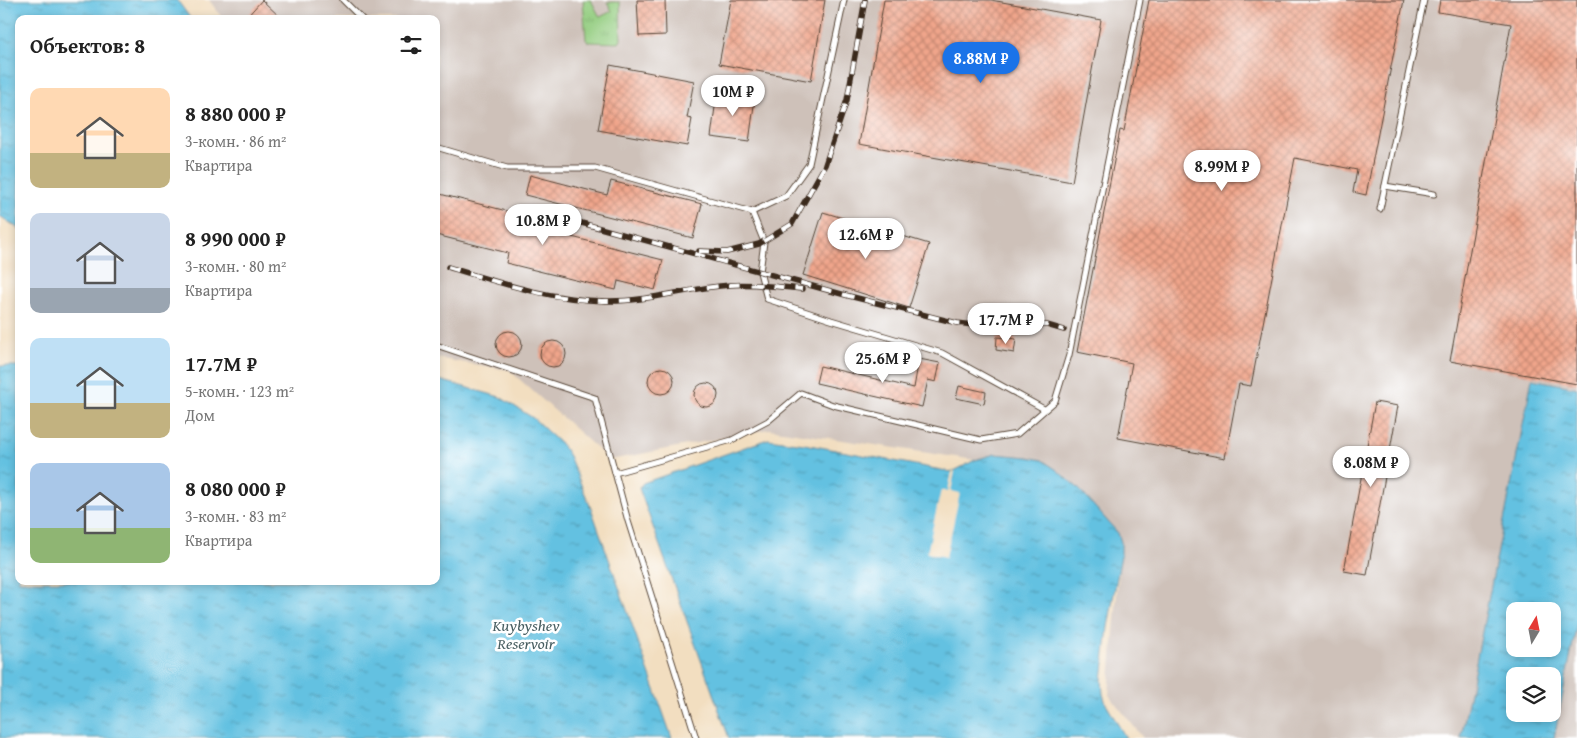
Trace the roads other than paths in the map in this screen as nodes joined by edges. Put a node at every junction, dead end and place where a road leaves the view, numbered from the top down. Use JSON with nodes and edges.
{"nodes":[{"id":1,"x":344,"y":0,"type":"edge"},
{"id":2,"x":844,"y":0,"type":"edge"},
{"id":3,"x":1140,"y":0,"type":"edge"},
{"id":4,"x":1424,"y":0,"type":"edge"},
{"id":5,"x":358,"y":15,"type":"edge"},
{"id":6,"x":440,"y":148,"type":"edge"},
{"id":7,"x":1385,"y":186,"type":"junction"},
{"id":8,"x":1434,"y":194,"type":"dead end"},
{"id":9,"x":1380,"y":209,"type":"dead end"},
{"id":10,"x":752,"y":212,"type":"junction"},
{"id":11,"x":440,"y":346,"type":"edge"},
{"id":12,"x":1044,"y":409,"type":"junction"},
{"id":13,"x":615,"y":473,"type":"junction"},
{"id":14,"x":696,"y":738,"type":"edge"}],
"edges":[{"from":1,"to":5,"type":"lane"},
{"from":2,"to":10,"type":"lane"},
{"from":3,"to":12,"type":"lane"},
{"from":4,"to":7,"type":"lane"},
{"from":6,"to":10,"type":"lane"},
{"from":7,"to":8,"type":"lane"},
{"from":7,"to":9,"type":"lane"},
{"from":10,"to":12,"type":"lane"},
{"from":11,"to":13,"type":"lane"},
{"from":12,"to":13,"type":"lane"},
{"from":13,"to":14,"type":"lane"}]}
